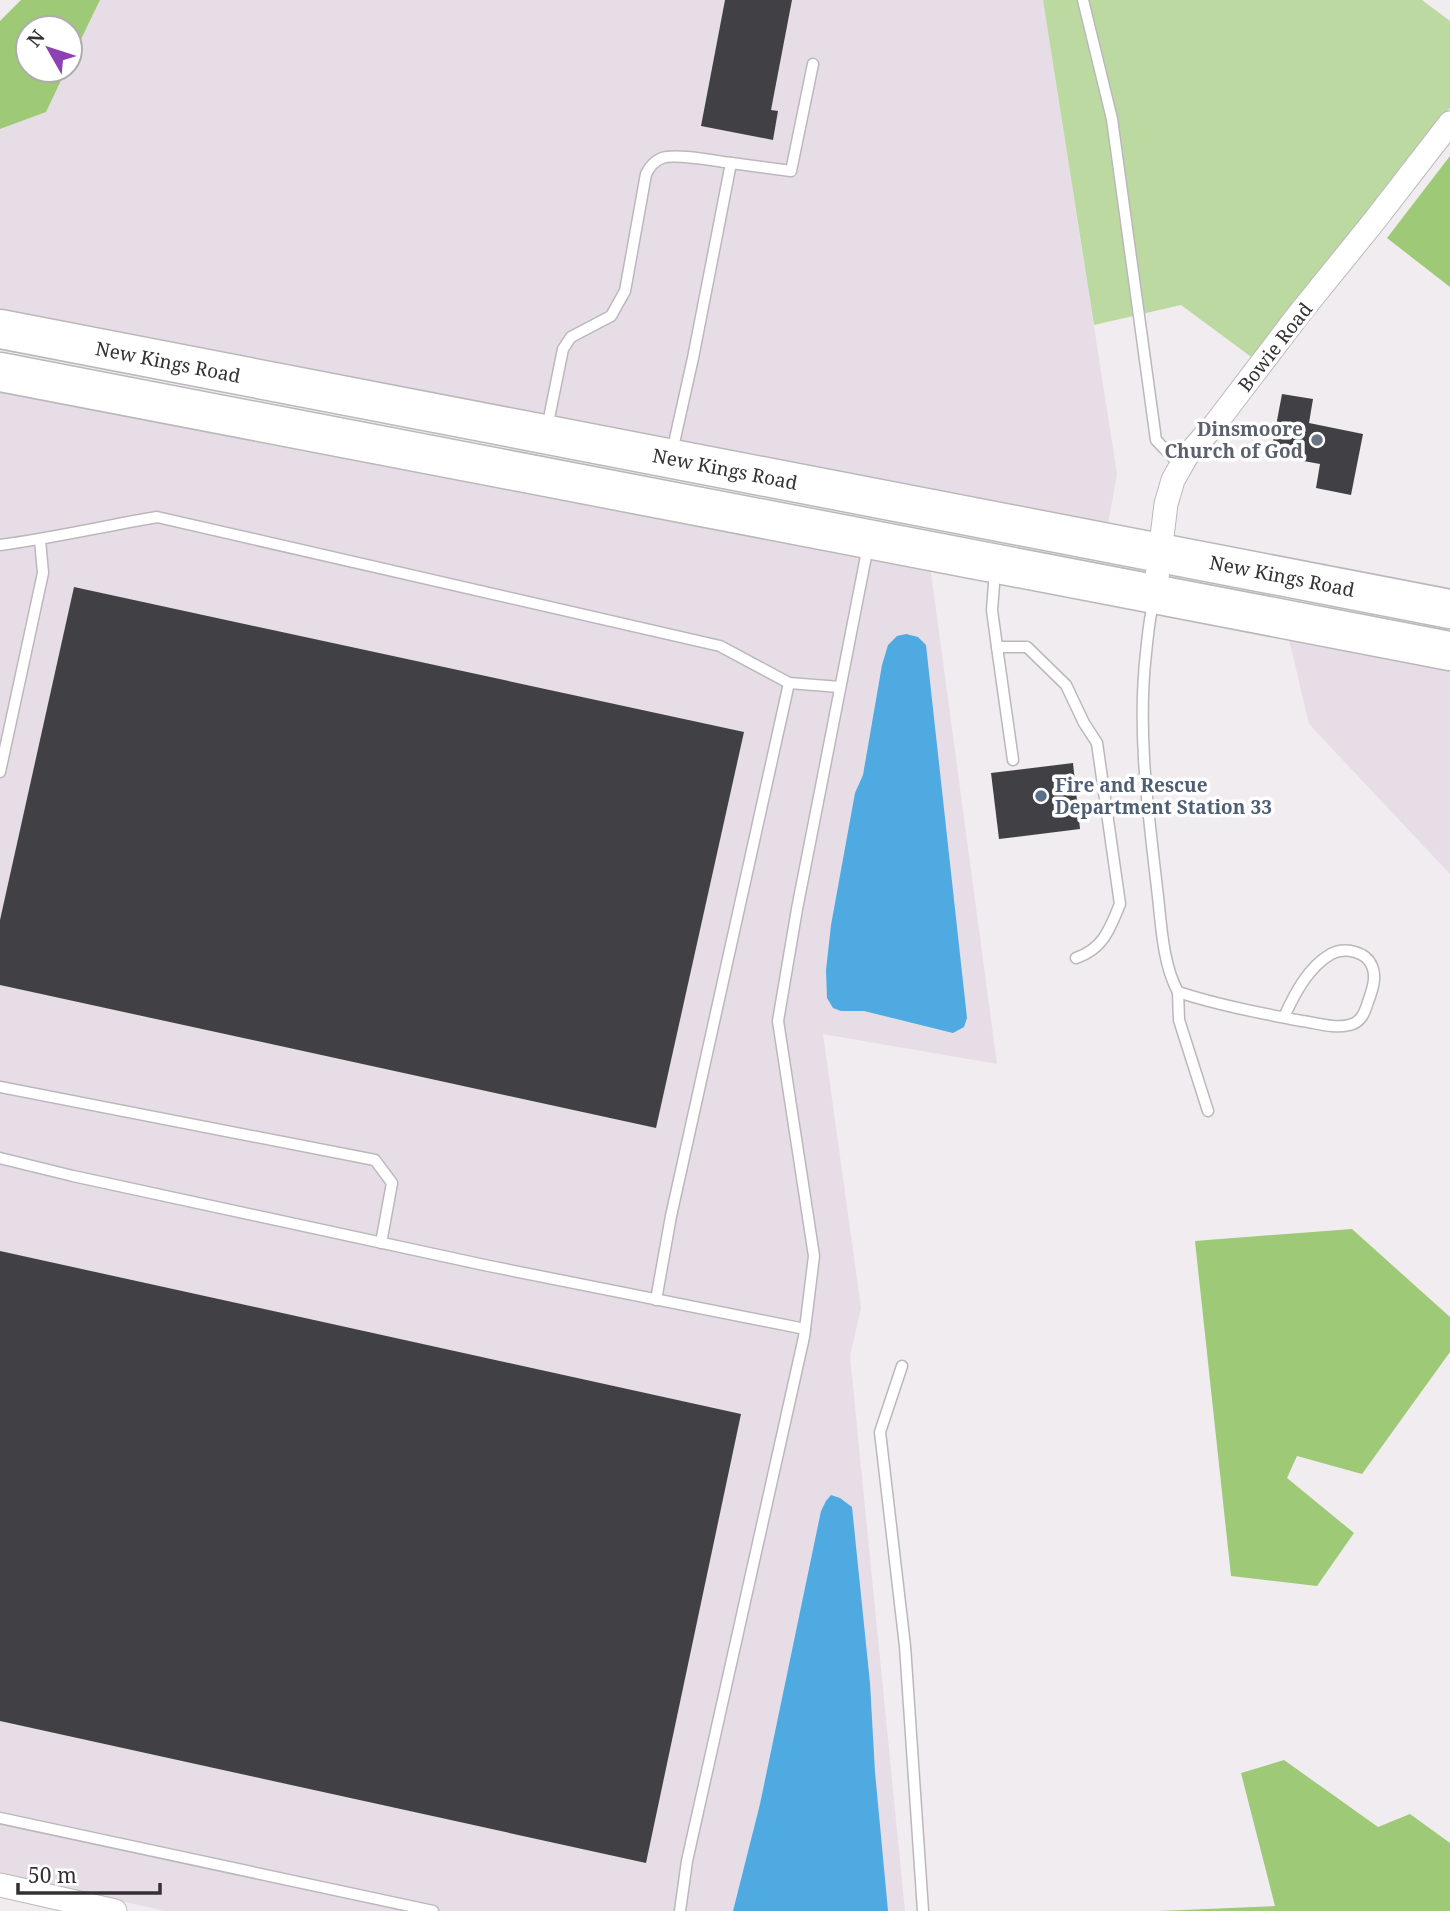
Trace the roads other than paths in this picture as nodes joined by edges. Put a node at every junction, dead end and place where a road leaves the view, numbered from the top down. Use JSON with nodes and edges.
{"nodes":[{"id":1,"x":1083,"y":0,"type":"edge"},
{"id":2,"x":813,"y":64,"type":"dead end"},
{"id":3,"x":1450,"y":123,"type":"edge"},
{"id":4,"x":731,"y":163,"type":"junction"},
{"id":5,"x":10,"y":335,"type":"edge"},
{"id":6,"x":0,"y":372,"type":"edge"},
{"id":7,"x":546,"y":434,"type":"junction"},
{"id":8,"x":670,"y":458,"type":"junction"},
{"id":9,"x":1181,"y":466,"type":"junction"},
{"id":10,"x":997,"y":521,"type":"junction"},
{"id":11,"x":40,"y":540,"type":"junction"},
{"id":12,"x":870,"y":540,"type":"junction"},
{"id":13,"x":0,"y":545,"type":"edge"},
{"id":14,"x":1160,"y":553,"type":"junction"},
{"id":15,"x":996,"y":564,"type":"junction"},
{"id":16,"x":1155,"y":594,"type":"junction"},
{"id":17,"x":1450,"y":609,"type":"edge"},
{"id":18,"x":997,"y":647,"type":"junction"},
{"id":19,"x":1450,"y":651,"type":"edge"},
{"id":20,"x":789,"y":683,"type":"junction"},
{"id":21,"x":839,"y":687,"type":"junction"},
{"id":22,"x":1013,"y":760,"type":"dead end"},
{"id":23,"x":0,"y":772,"type":"edge"},
{"id":24,"x":1076,"y":958,"type":"dead end"},
{"id":25,"x":1178,"y":992,"type":"junction"},
{"id":26,"x":1284,"y":1017,"type":"junction"},
{"id":27,"x":0,"y":1087,"type":"edge"},
{"id":28,"x":1208,"y":1111,"type":"dead end"},
{"id":29,"x":0,"y":1158,"type":"edge"},
{"id":30,"x":381,"y":1243,"type":"junction"},
{"id":31,"x":656,"y":1300,"type":"junction"},
{"id":32,"x":805,"y":1329,"type":"junction"},
{"id":33,"x":902,"y":1366,"type":"dead end"},
{"id":34,"x":0,"y":1818,"type":"edge"},
{"id":35,"x":0,"y":1885,"type":"edge"},
{"id":36,"x":115,"y":1911,"type":"edge"},
{"id":37,"x":433,"y":1911,"type":"edge"},
{"id":38,"x":680,"y":1911,"type":"edge"},
{"id":39,"x":923,"y":1911,"type":"edge"}],
"edges":[{"from":1,"to":9,"type":"lane"},
{"from":2,"to":4,"type":"lane"},
{"from":3,"to":9,"type":"street","name":"Bowie Road"},
{"from":4,"to":7,"type":"lane"},
{"from":4,"to":8,"type":"lane"},
{"from":5,"to":7,"type":"highway","name":"New Kings Road"},
{"from":6,"to":12,"type":"highway"},
{"from":7,"to":8,"type":"highway","name":"New Kings Road"},
{"from":8,"to":10,"type":"highway","name":"New Kings Road"},
{"from":9,"to":14,"type":"street","name":"Bowie Road"},
{"from":10,"to":14,"type":"highway","name":"New Kings Road"},
{"from":10,"to":15,"type":"street"},
{"from":11,"to":13,"type":"lane"},
{"from":11,"to":20,"type":"lane"},
{"from":11,"to":23,"type":"lane"},
{"from":12,"to":15,"type":"highway"},
{"from":12,"to":21,"type":"lane"},
{"from":14,"to":16,"type":"street","name":"Bowie Road"},
{"from":14,"to":17,"type":"highway","name":"New Kings Road"},
{"from":15,"to":16,"type":"highway"},
{"from":15,"to":18,"type":"lane"},
{"from":16,"to":19,"type":"highway"},
{"from":16,"to":25,"type":"lane"},
{"from":18,"to":22,"type":"lane"},
{"from":18,"to":24,"type":"lane"},
{"from":20,"to":21,"type":"lane"},
{"from":20,"to":31,"type":"lane"},
{"from":21,"to":32,"type":"lane"},
{"from":25,"to":26,"type":"lane"},
{"from":25,"to":28,"type":"lane"},
{"from":26,"to":26,"type":"lane"},
{"from":27,"to":30,"type":"lane"},
{"from":29,"to":30,"type":"lane"},
{"from":30,"to":31,"type":"lane"},
{"from":31,"to":32,"type":"lane"},
{"from":32,"to":38,"type":"lane"},
{"from":33,"to":39,"type":"lane"},
{"from":34,"to":37,"type":"lane"},
{"from":35,"to":36,"type":"street"}]}
